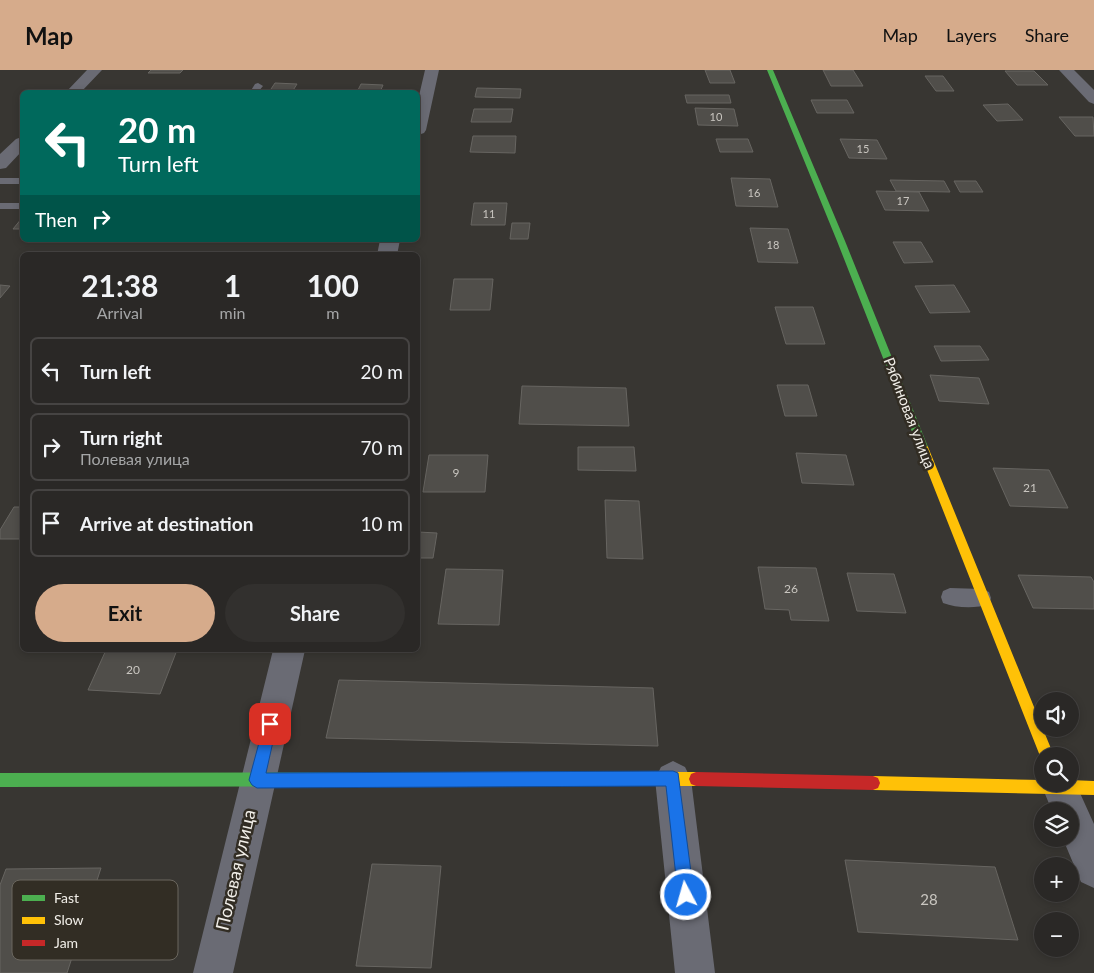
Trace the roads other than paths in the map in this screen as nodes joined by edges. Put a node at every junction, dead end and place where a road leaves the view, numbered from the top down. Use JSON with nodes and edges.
{"nodes":[{"id":1,"x":96,"y":70,"type":"edge"},
{"id":2,"x":432,"y":70,"type":"edge"},
{"id":3,"x":770,"y":70,"type":"edge"},
{"id":4,"x":1066,"y":70,"type":"edge"},
{"id":5,"x":75,"y":90,"type":"edge"},
{"id":6,"x":1094,"y":99,"type":"edge"},
{"id":7,"x":420,"y":121,"type":"edge"},
{"id":8,"x":20,"y":145,"type":"edge"},
{"id":9,"x":0,"y":164,"type":"edge"},
{"id":10,"x":0,"y":181,"type":"edge"},
{"id":11,"x":20,"y":181,"type":"edge"},
{"id":12,"x":0,"y":206,"type":"edge"},
{"id":13,"x":20,"y":206,"type":"edge"},
{"id":14,"x":950,"y":597,"type":"dead end"},
{"id":15,"x":982,"y":598,"type":"junction"},
{"id":16,"x":289,"y":652,"type":"edge"},
{"id":17,"x":1050,"y":747,"type":"edge"},
{"id":18,"x":673,"y":778,"type":"junction"},
{"id":19,"x":1034,"y":779,"type":"edge"},
{"id":20,"x":0,"y":780,"type":"edge"},
{"id":21,"x":257,"y":780,"type":"junction"},
{"id":22,"x":1069,"y":792,"type":"edge"},
{"id":23,"x":1094,"y":869,"type":"edge"},
{"id":24,"x":213,"y":973,"type":"edge"},
{"id":25,"x":695,"y":973,"type":"edge"}],
"edges":[{"from":1,"to":5,"type":"street"},
{"from":2,"to":7,"type":"street"},
{"from":3,"to":15,"type":"street","name":"Рябиновая улица"},
{"from":4,"to":6,"type":"street"},
{"from":8,"to":9,"type":"street"},
{"from":10,"to":11,"type":"lane"},
{"from":12,"to":13,"type":"lane"},
{"from":14,"to":15,"type":"lane"},
{"from":15,"to":17,"type":"street","name":"Рябиновая улица"},
{"from":16,"to":21,"type":"street","name":"Полевая улица"},
{"from":18,"to":19,"type":"street"},
{"from":18,"to":21,"type":"street"},
{"from":18,"to":25,"type":"street"},
{"from":20,"to":21,"type":"street"},
{"from":21,"to":24,"type":"street","name":"Полевая улица"},
{"from":22,"to":23,"type":"street","name":"Рябиновая улица"}]}
